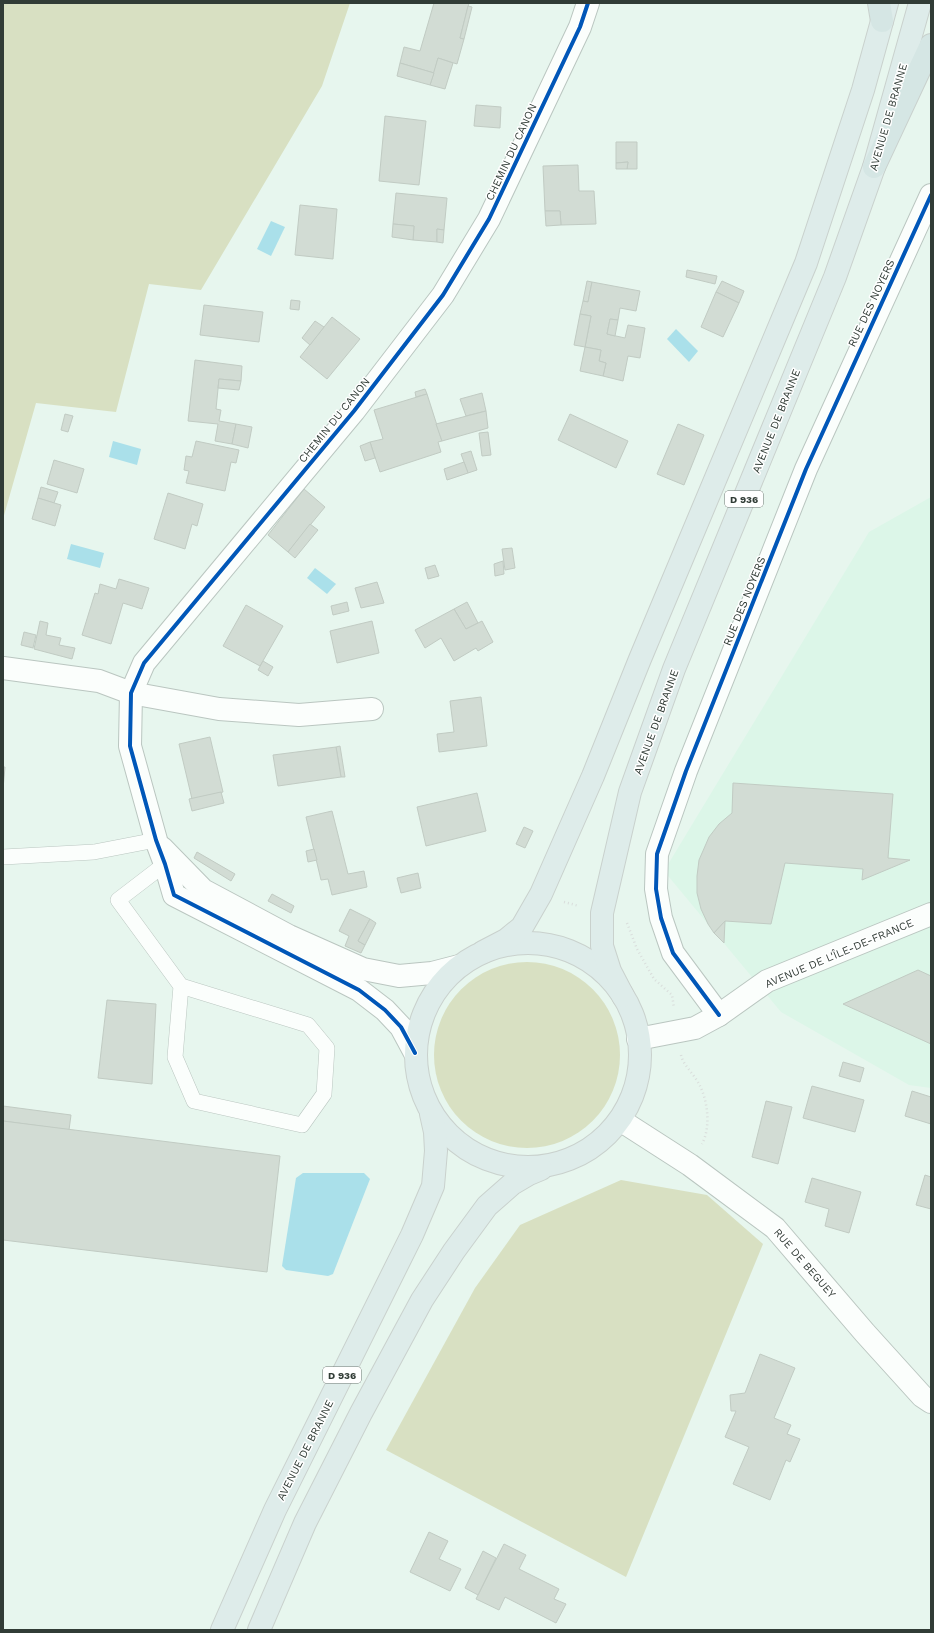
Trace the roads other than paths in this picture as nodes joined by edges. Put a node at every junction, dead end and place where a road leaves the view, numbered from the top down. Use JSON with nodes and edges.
{"nodes":[{"id":1,"x":588,"y":3,"type":"edge"},
{"id":2,"x":920,"y":3,"type":"edge"},
{"id":3,"x":883,"y":9,"type":"edge"},
{"id":4,"x":931,"y":45,"type":"edge"},
{"id":5,"x":874,"y":167,"type":"junction"},
{"id":6,"x":931,"y":196,"type":"edge"},
{"id":7,"x":3,"y":668,"type":"edge"},
{"id":8,"x":131,"y":693,"type":"junction"},
{"id":9,"x":372,"y":709,"type":"dead end"},
{"id":10,"x":156,"y":840,"type":"junction"},
{"id":11,"x":3,"y":857,"type":"edge"},
{"id":12,"x":165,"y":864,"type":"junction"},
{"id":13,"x":931,"y":914,"type":"edge"},
{"id":14,"x":483,"y":952,"type":"junction"},
{"id":15,"x":459,"y":966,"type":"junction"},
{"id":16,"x":181,"y":986,"type":"junction"},
{"id":17,"x":623,"y":996,"type":"junction"},
{"id":18,"x":719,"y":1015,"type":"junction"},
{"id":19,"x":638,"y":1039,"type":"junction"},
{"id":20,"x":415,"y":1053,"type":"junction"},
{"id":21,"x":431,"y":1114,"type":"junction"},
{"id":22,"x":620,"y":1120,"type":"junction"},
{"id":23,"x":552,"y":1165,"type":"junction"},
{"id":24,"x":931,"y":1402,"type":"edge"},
{"id":25,"x":222,"y":1630,"type":"edge"},
{"id":26,"x":259,"y":1630,"type":"edge"}],
"edges":[{"from":1,"to":8,"type":"street","name":"CHEMIN DU CANON"},
{"from":2,"to":5,"type":"main road","name":"AVENUE DE BRANNE","number":"D 936"},
{"from":3,"to":14,"type":"main road","number":"D 936"},
{"from":4,"to":5,"type":"highway"},
{"from":5,"to":17,"type":"main road","name":"AVENUE DE BRANNE","number":"D 936"},
{"from":6,"to":18,"type":"street","name":"RUE DES NOYERS"},
{"from":7,"to":8,"type":"street"},
{"from":8,"to":9,"type":"street"},
{"from":8,"to":10,"type":"street","name":"CHEMIN DU CANON"},
{"from":10,"to":11,"type":"lane"},
{"from":10,"to":12,"type":"street","name":"CHEMIN DU CANON"},
{"from":10,"to":15,"type":"street"},
{"from":12,"to":16,"type":"lane"},
{"from":12,"to":20,"type":"street","name":"CHEMIN DU CANON"},
{"from":13,"to":18,"type":"street","name":"AVENUE DE L'ÎLE-DE-FRANCE"},
{"from":14,"to":15,"type":"main road"},
{"from":14,"to":17,"type":"main road"},
{"from":15,"to":20,"type":"main road"},
{"from":16,"to":16,"type":"lane"},
{"from":17,"to":19,"type":"main road"},
{"from":18,"to":19,"type":"street","name":"AVENUE DE L'ÎLE-DE-FRANCE"},
{"from":19,"to":22,"type":"main road"},
{"from":20,"to":21,"type":"main road"},
{"from":21,"to":23,"type":"main road"},
{"from":21,"to":25,"type":"main road","name":"AVENUE DE BRANNE","number":"D 936"},
{"from":22,"to":23,"type":"main road"},
{"from":22,"to":24,"type":"street","name":"RUE DE BEGUEY"},
{"from":23,"to":26,"type":"main road","number":"D 936"}]}
